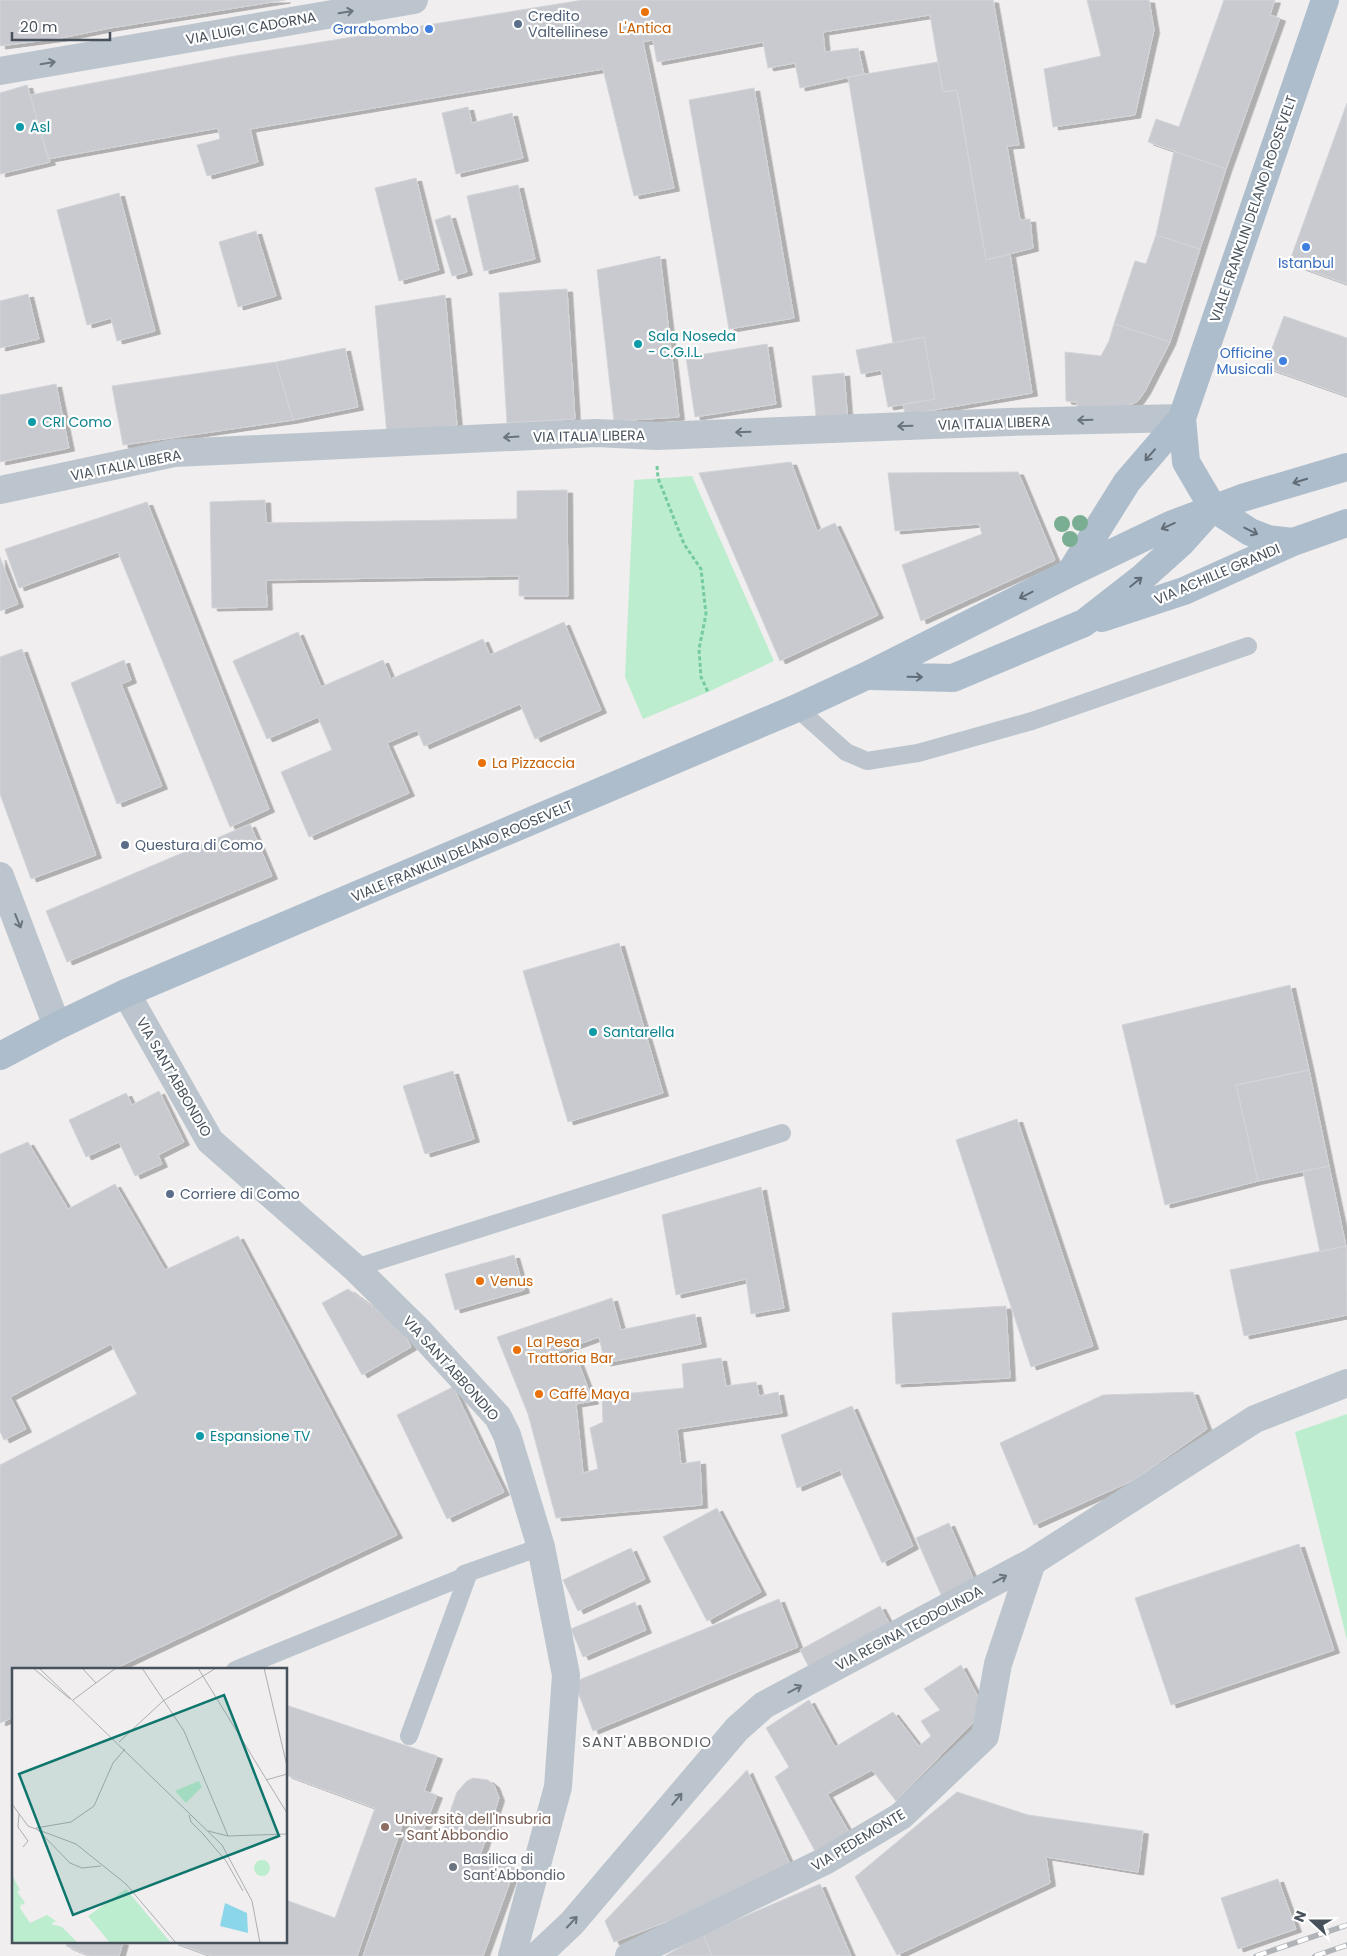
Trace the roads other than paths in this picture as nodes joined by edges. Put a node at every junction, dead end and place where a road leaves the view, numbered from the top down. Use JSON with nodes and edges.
{"nodes":[{"id":1,"x":414,"y":0,"type":"edge"},
{"id":2,"x":1324,"y":0,"type":"edge"},
{"id":3,"x":0,"y":71,"type":"edge"},
{"id":4,"x":1182,"y":418,"type":"junction"},
{"id":5,"x":1347,"y":467,"type":"edge"},
{"id":6,"x":0,"y":490,"type":"edge"},
{"id":7,"x":1213,"y":508,"type":"junction"},
{"id":8,"x":1347,"y":523,"type":"edge"},
{"id":9,"x":1293,"y":542,"type":"junction"},
{"id":10,"x":1070,"y":573,"type":"junction"},
{"id":11,"x":1084,"y":624,"type":"junction"},
{"id":12,"x":1248,"y":646,"type":"dead end"},
{"id":13,"x":866,"y":676,"type":"junction"},
{"id":14,"x":797,"y":708,"type":"junction"},
{"id":15,"x":0,"y":876,"type":"edge"},
{"id":16,"x":126,"y":993,"type":"junction"},
{"id":17,"x":57,"y":1026,"type":"junction"},
{"id":18,"x":0,"y":1056,"type":"edge"},
{"id":19,"x":782,"y":1133,"type":"dead end"},
{"id":20,"x":354,"y":1268,"type":"junction"},
{"id":21,"x":1347,"y":1384,"type":"edge"},
{"id":22,"x":541,"y":1547,"type":"junction"},
{"id":23,"x":1032,"y":1562,"type":"junction"},
{"id":24,"x":468,"y":1575,"type":"junction"},
{"id":25,"x":240,"y":1668,"type":"edge"},
{"id":26,"x":409,"y":1736,"type":"dead end"},
{"id":27,"x":512,"y":1956,"type":"edge"},
{"id":28,"x":537,"y":1956,"type":"edge"},
{"id":29,"x":629,"y":1956,"type":"edge"}],
"edges":[{"from":3,"to":1,"type":"street","name":"VIA LUIGI CADORNA","one_way":true},
{"from":2,"to":4,"type":"main road","name":"VIALE FRANKLIN DELANO ROOSEVELT"},
{"from":4,"to":6,"type":"street","name":"VIA ITALIA LIBERA","one_way":true},
{"from":4,"to":7,"type":"main road","name":"VIALE FRANKLIN DELANO ROOSEVELT"},
{"from":4,"to":10,"type":"main road","name":"VIALE FRANKLIN DELANO ROOSEVELT","one_way":true},
{"from":5,"to":7,"type":"main road","one_way":true},
{"from":7,"to":9,"type":"main road","name":"VIA ACHILLE GRANDI","one_way":true},
{"from":7,"to":10,"type":"main road","name":"VIALE FRANKLIN DELANO ROOSEVELT","one_way":true},
{"from":11,"to":7,"type":"main road","name":"VIALE FRANKLIN DELANO ROOSEVELT","one_way":true},
{"from":8,"to":9,"type":"main road","name":"VIA ACHILLE GRANDI"},
{"from":9,"to":11,"type":"main road","name":"VIA ACHILLE GRANDI"},
{"from":10,"to":13,"type":"main road","name":"VIALE FRANKLIN DELANO ROOSEVELT","one_way":true},
{"from":13,"to":11,"type":"main road","name":"VIALE FRANKLIN DELANO ROOSEVELT","one_way":true},
{"from":12,"to":14,"type":"lane"},
{"from":13,"to":14,"type":"main road","name":"VIALE FRANKLIN DELANO ROOSEVELT"},
{"from":14,"to":16,"type":"main road","name":"VIALE FRANKLIN DELANO ROOSEVELT"},
{"from":15,"to":17,"type":"street","one_way":true},
{"from":16,"to":17,"type":"main road","name":"VIALE FRANKLIN DELANO ROOSEVELT"},
{"from":16,"to":20,"type":"street","name":"VIA SANT'ABBONDIO"},
{"from":17,"to":18,"type":"main road","name":"VIALE FRANKLIN DELANO ROOSEVELT"},
{"from":19,"to":20,"type":"lane"},
{"from":20,"to":22,"type":"street","name":"VIA SANT'ABBONDIO"},
{"from":21,"to":23,"type":"street","name":"VIA REGINA TEODOLINDA"},
{"from":22,"to":24,"type":"lane"},
{"from":22,"to":27,"type":"street","name":"VIA SANT'ABBONDIO"},
{"from":28,"to":23,"type":"street","name":"VIA REGINA TEODOLINDA","one_way":true},
{"from":23,"to":29,"type":"street","name":"VIA PEDEMONTE"},
{"from":24,"to":25,"type":"lane"},
{"from":24,"to":26,"type":"lane"}]}
